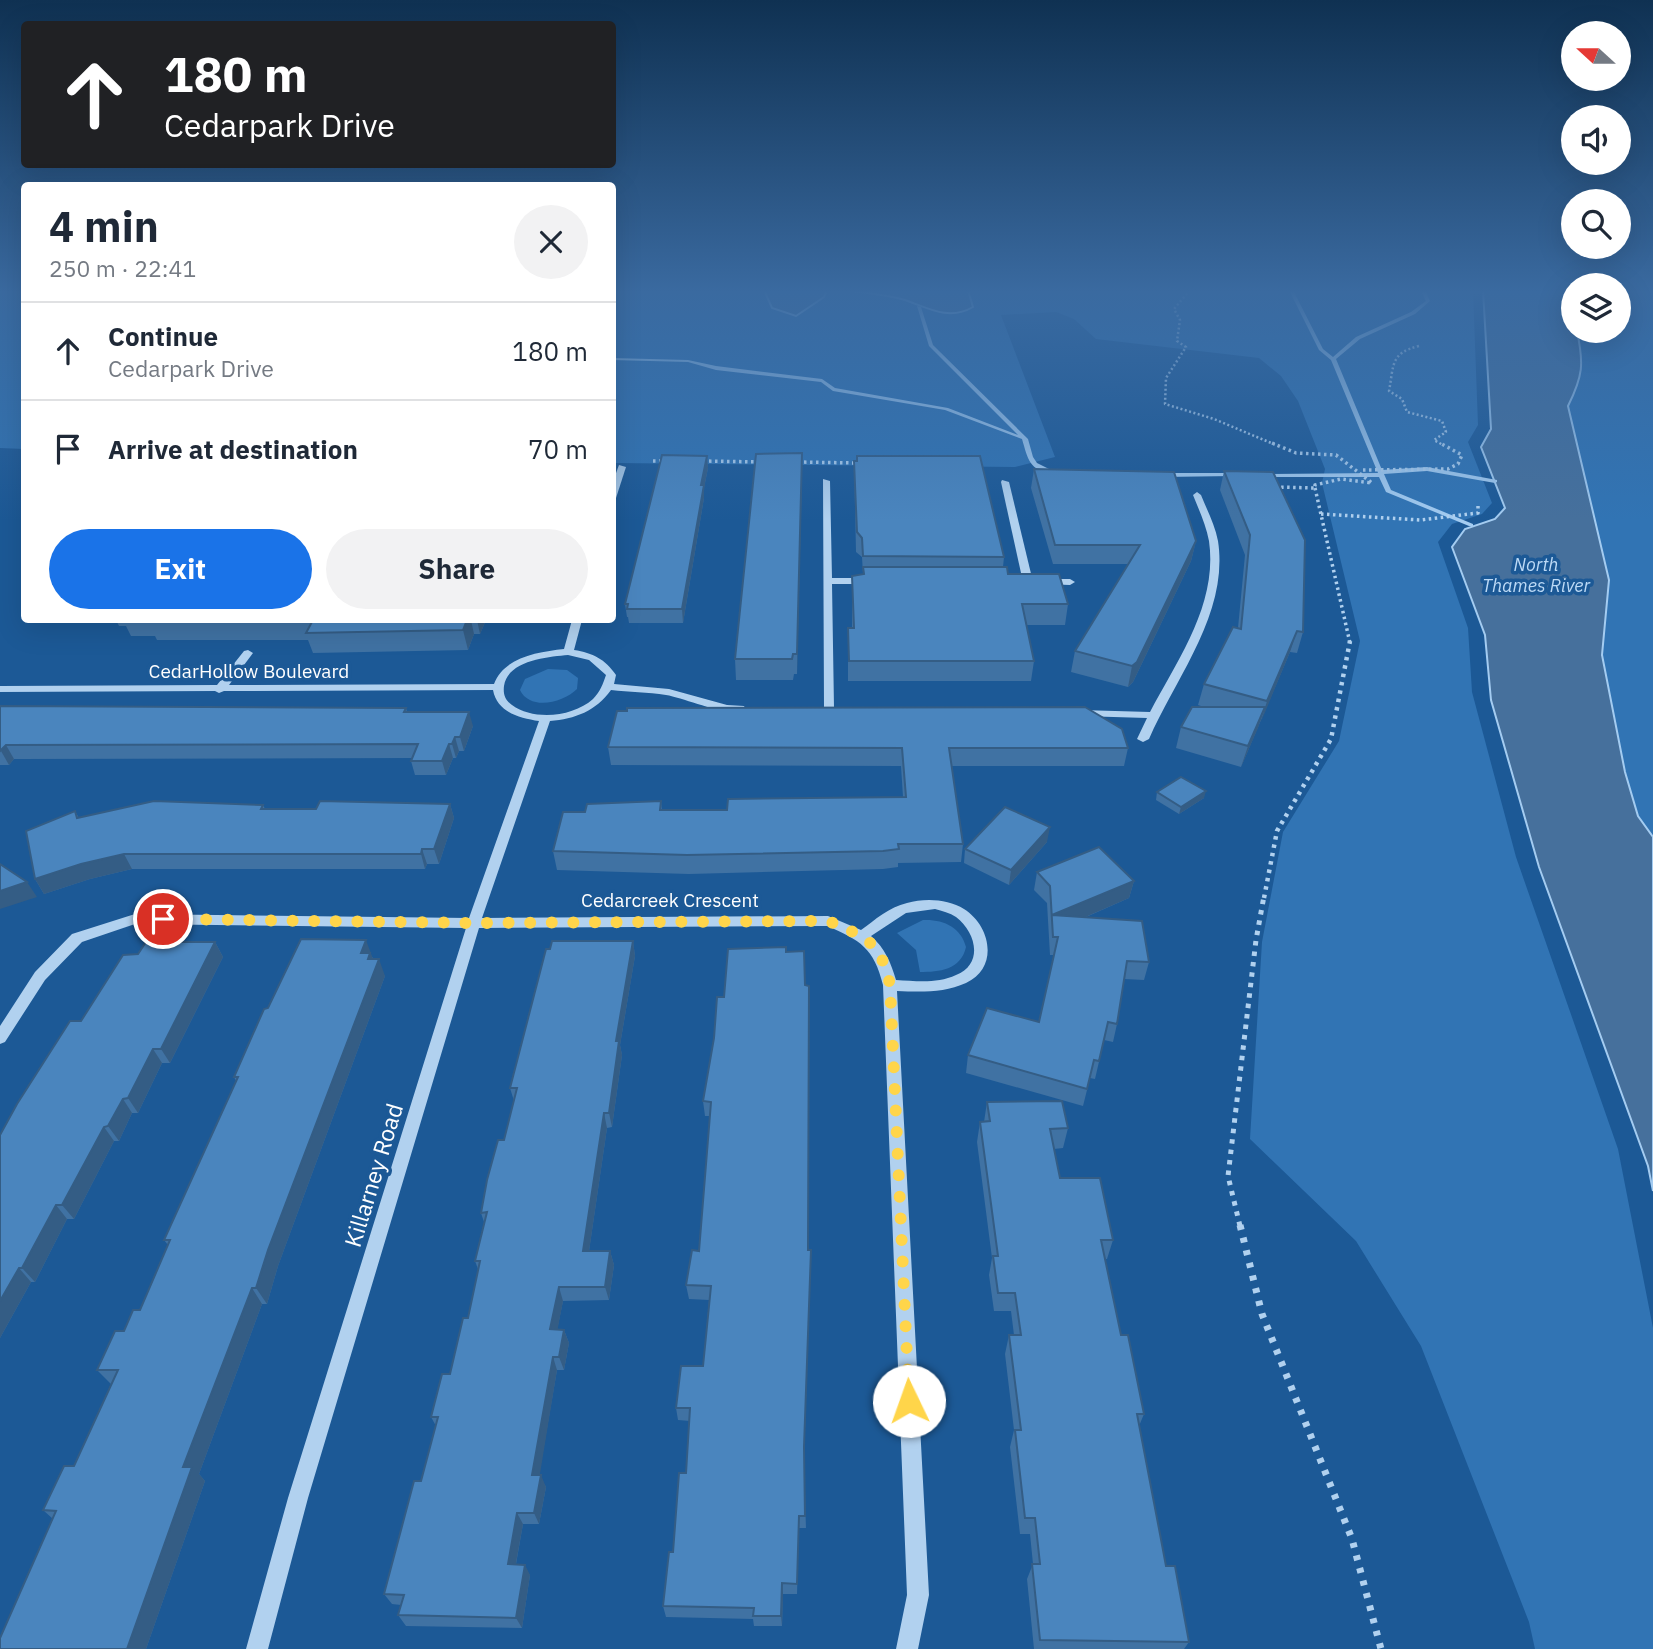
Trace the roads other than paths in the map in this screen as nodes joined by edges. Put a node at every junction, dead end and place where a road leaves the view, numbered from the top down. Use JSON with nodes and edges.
{"nodes":[{"id":1,"x":622,"y":467,"type":"dead end"},
{"id":2,"x":616,"y":478,"type":"edge"},
{"id":3,"x":826,"y":481,"type":"dead end"},
{"id":4,"x":1005,"y":482,"type":"dead end"},
{"id":5,"x":1197,"y":495,"type":"dead end"},
{"id":6,"x":827,"y":581,"type":"junction"},
{"id":7,"x":881,"y":581,"type":"edge"},
{"id":8,"x":1015,"y":582,"type":"edge"},
{"id":9,"x":1028,"y":582,"type":"junction"},
{"id":10,"x":1070,"y":582,"type":"dead end"},
{"id":11,"x":576,"y":623,"type":"edge"},
{"id":12,"x":568,"y":652,"type":"junction"},
{"id":13,"x":248,"y":653,"type":"dead end"},
{"id":14,"x":498,"y":687,"type":"junction"},
{"id":15,"x":610,"y":687,"type":"junction"},
{"id":16,"x":0,"y":689,"type":"edge"},
{"id":17,"x":219,"y":690,"type":"junction"},
{"id":18,"x":752,"y":708,"type":"edge"},
{"id":19,"x":814,"y":708,"type":"edge"},
{"id":20,"x":829,"y":709,"type":"junction"},
{"id":21,"x":842,"y":709,"type":"edge"},
{"id":22,"x":1071,"y":713,"type":"edge"},
{"id":23,"x":1152,"y":715,"type":"junction"},
{"id":24,"x":545,"y":718,"type":"junction"},
{"id":25,"x":1143,"y":739,"type":"dead end"},
{"id":26,"x":474,"y":923,"type":"junction"},
{"id":27,"x":862,"y":936,"type":"junction"},
{"id":28,"x":890,"y":985,"type":"junction"},
{"id":29,"x":0,"y":1038,"type":"edge"},
{"id":30,"x":257,"y":1649,"type":"edge"},
{"id":31,"x":907,"y":1649,"type":"edge"}],
"edges":[{"from":1,"to":2,"type":"street"},
{"from":3,"to":6,"type":"street"},
{"from":4,"to":9,"type":"street"},
{"from":5,"to":23,"type":"street"},
{"from":6,"to":7,"type":"street"},
{"from":6,"to":20,"type":"street"},
{"from":8,"to":9,"type":"street"},
{"from":9,"to":10,"type":"street"},
{"from":11,"to":12,"type":"street"},
{"from":12,"to":14,"type":"street"},
{"from":12,"to":15,"type":"street"},
{"from":13,"to":17,"type":"street"},
{"from":14,"to":17,"type":"street","name":"CedarHollow Boulevard"},
{"from":14,"to":24,"type":"street"},
{"from":15,"to":18,"type":"street"},
{"from":15,"to":24,"type":"street"},
{"from":16,"to":17,"type":"street","name":"CedarHollow Boulevard"},
{"from":19,"to":20,"type":"street"},
{"from":20,"to":21,"type":"street"},
{"from":22,"to":23,"type":"street"},
{"from":23,"to":25,"type":"street"},
{"from":24,"to":26,"type":"street","name":"Killarney Road"},
{"from":26,"to":27,"type":"street","name":"Cedarcreek Crescent"},
{"from":26,"to":29,"type":"street","name":"Cedarcreek Crescent"},
{"from":26,"to":30,"type":"street","name":"Killarney Road"},
{"from":27,"to":28,"type":"street","name":"Cedarcreek Crescent"},
{"from":27,"to":28,"type":"street"},
{"from":28,"to":31,"type":"street","name":"Cedarcreek Crescent"}]}
